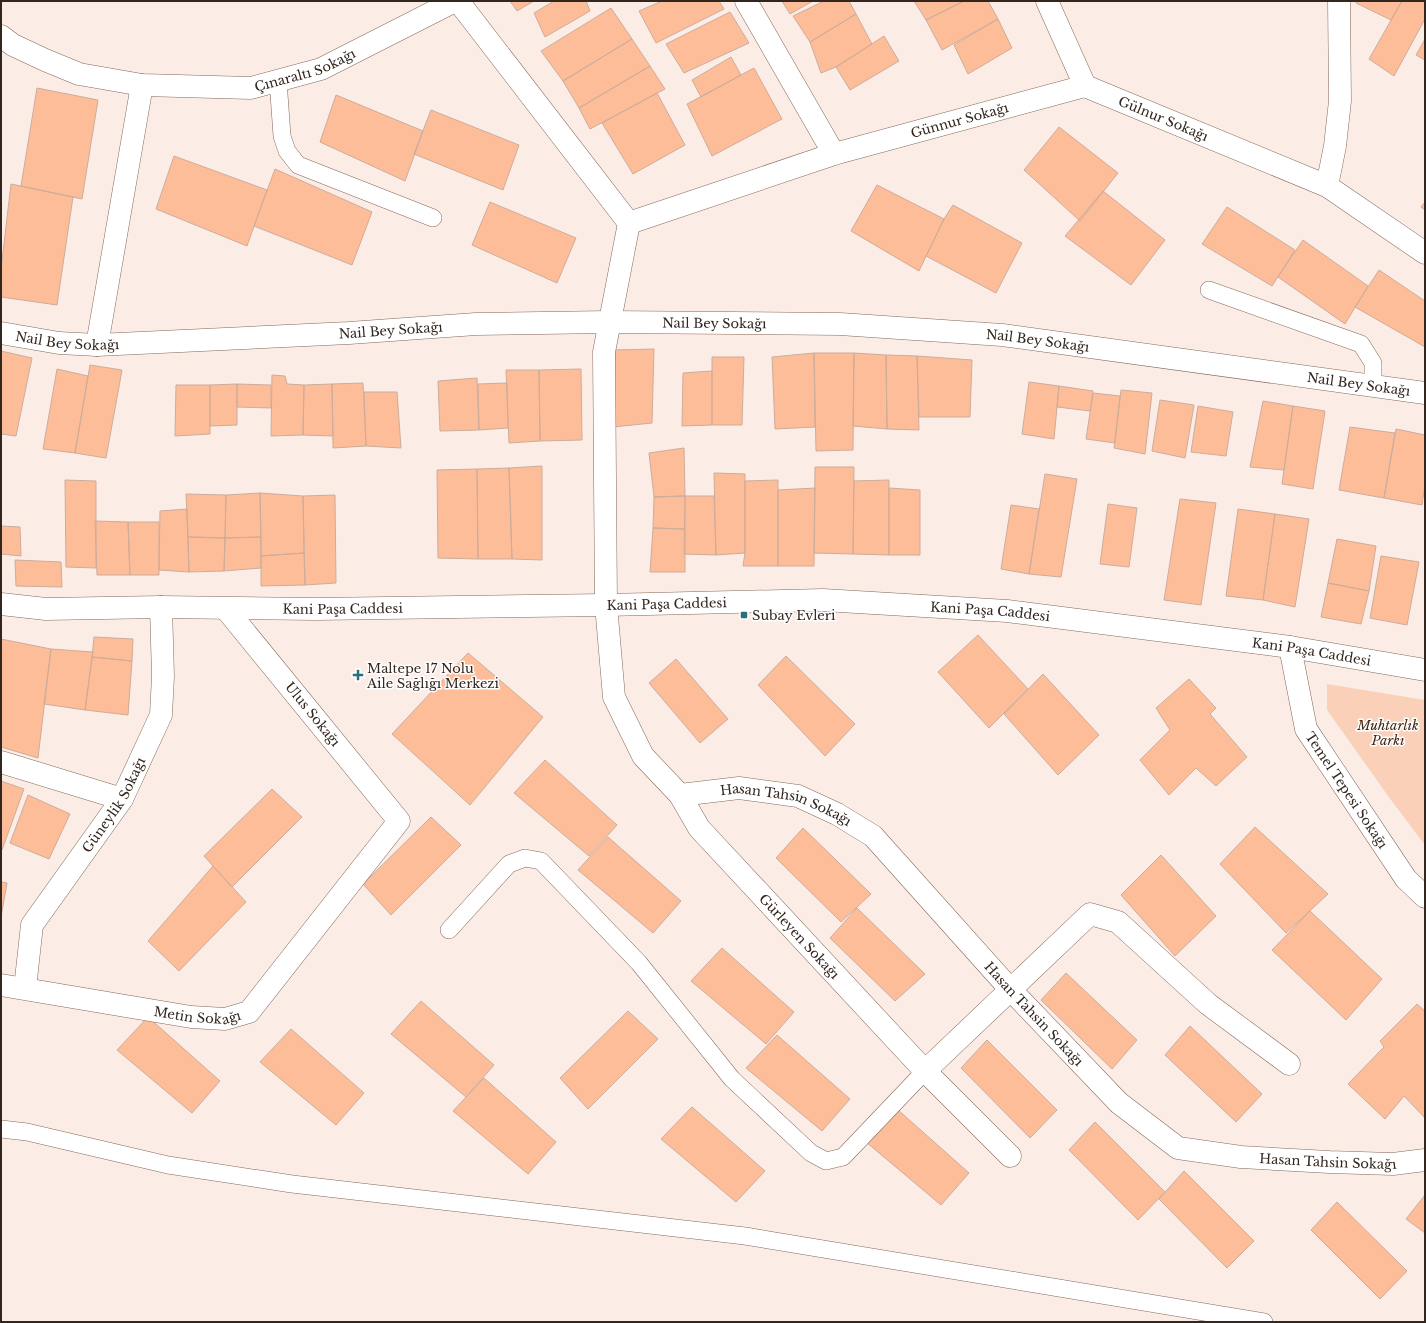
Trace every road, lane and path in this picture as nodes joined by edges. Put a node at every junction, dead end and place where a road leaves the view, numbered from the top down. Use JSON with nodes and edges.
{"nodes":[{"id":1,"x":457,"y":1,"type":"edge"},
{"id":2,"x":746,"y":1,"type":"edge"},
{"id":3,"x":1047,"y":1,"type":"edge"},
{"id":4,"x":1339,"y":1,"type":"edge"},
{"id":5,"x":1,"y":36,"type":"edge"},
{"id":6,"x":278,"y":80,"type":"junction"},
{"id":7,"x":142,"y":85,"type":"junction"},
{"id":8,"x":1085,"y":86,"type":"junction"},
{"id":9,"x":834,"y":154,"type":"junction"},
{"id":10,"x":1327,"y":186,"type":"junction"},
{"id":11,"x":433,"y":218,"type":"dead end"},
{"id":12,"x":630,"y":223,"type":"junction"},
{"id":13,"x":1425,"y":253,"type":"edge"},
{"id":14,"x":1210,"y":290,"type":"dead end"},
{"id":15,"x":608,"y":322,"type":"junction"},
{"id":16,"x":1,"y":333,"type":"edge"},
{"id":17,"x":97,"y":345,"type":"junction"},
{"id":18,"x":1373,"y":386,"type":"junction"},
{"id":19,"x":1425,"y":393,"type":"edge"},
{"id":20,"x":1,"y":604,"type":"edge"},
{"id":21,"x":606,"y":606,"type":"junction"},
{"id":22,"x":161,"y":607,"type":"junction"},
{"id":23,"x":226,"y":609,"type":"junction"},
{"id":24,"x":1290,"y":647,"type":"junction"},
{"id":25,"x":1425,"y":670,"type":"edge"},
{"id":26,"x":1,"y":762,"type":"edge"},
{"id":27,"x":680,"y":795,"type":"junction"},
{"id":28,"x":122,"y":799,"type":"junction"},
{"id":29,"x":399,"y":821,"type":"joint"},
{"id":30,"x":1425,"y":897,"type":"edge"},
{"id":31,"x":449,"y":930,"type":"dead end"},
{"id":32,"x":1,"y":985,"type":"edge"},
{"id":33,"x":25,"y":988,"type":"junction"},
{"id":34,"x":1010,"y":989,"type":"junction"},
{"id":35,"x":1289,"y":1064,"type":"dead end"},
{"id":36,"x":925,"y":1071,"type":"junction"},
{"id":37,"x":1,"y":1129,"type":"edge"},
{"id":38,"x":1010,"y":1156,"type":"dead end"},
{"id":39,"x":1425,"y":1160,"type":"edge"},
{"id":40,"x":1264,"y":1322,"type":"edge"}],
"edges":[{"from":1,"to":6,"type":"street","name":"Çınaraltı Sokağı"},
{"from":1,"to":12,"type":"street"},
{"from":2,"to":9,"type":"street"},
{"from":3,"to":8,"type":"street"},
{"from":4,"to":10,"type":"street"},
{"from":5,"to":7,"type":"street","name":"Çınaraltı Sokağı"},
{"from":6,"to":7,"type":"street","name":"Çınaraltı Sokağı"},
{"from":6,"to":11,"type":"lane"},
{"from":7,"to":17,"type":"street"},
{"from":8,"to":9,"type":"street","name":"Günnur Sokağı"},
{"from":8,"to":10,"type":"street","name":"Gülnur Sokağı"},
{"from":9,"to":12,"type":"street","name":"Günnur Sokağı"},
{"from":10,"to":13,"type":"street","name":"Gülnur Sokağı"},
{"from":12,"to":15,"type":"street"},
{"from":14,"to":18,"type":"lane"},
{"from":15,"to":17,"type":"street","name":"Nail Bey Sokağı"},
{"from":15,"to":18,"type":"street","name":"Nail Bey Sokağı"},
{"from":15,"to":21,"type":"street"},
{"from":16,"to":17,"type":"street","name":"Nail Bey Sokağı"},
{"from":18,"to":19,"type":"street","name":"Nail Bey Sokağı"},
{"from":20,"to":22,"type":"street","name":"Kani Paşa Caddesi"},
{"from":21,"to":23,"type":"street","name":"Kani Paşa Caddesi"},
{"from":21,"to":24,"type":"street","name":"Kani Paşa Caddesi"},
{"from":21,"to":27,"type":"street","name":"Gürleyen Sokağı"},
{"from":22,"to":23,"type":"street","name":"Kani Paşa Caddesi"},
{"from":22,"to":28,"type":"street","name":"Güneylik Sokağı"},
{"from":23,"to":29,"type":"street","name":"Ulus Sokağı"},
{"from":24,"to":25,"type":"street","name":"Kani Paşa Caddesi"},
{"from":24,"to":30,"type":"street","name":"Temel Tepesi Sokağı"},
{"from":26,"to":28,"type":"street"},
{"from":27,"to":34,"type":"street","name":"Hasan Tahsin Sokağı"},
{"from":27,"to":36,"type":"street","name":"Gürleyen Sokağı"},
{"from":28,"to":33,"type":"street","name":"Güneylik Sokağı"},
{"from":29,"to":33,"type":"street","name":"Metin Sokağı"},
{"from":31,"to":36,"type":"lane"},
{"from":32,"to":33,"type":"street","name":"Metin Sokağı"},
{"from":34,"to":35,"type":"street"},
{"from":34,"to":36,"type":"street"},
{"from":34,"to":39,"type":"street","name":"Hasan Tahsin Sokağı"},
{"from":36,"to":38,"type":"street","name":"Gürleyen Sokağı"},
{"from":37,"to":40,"type":"lane"}]}
